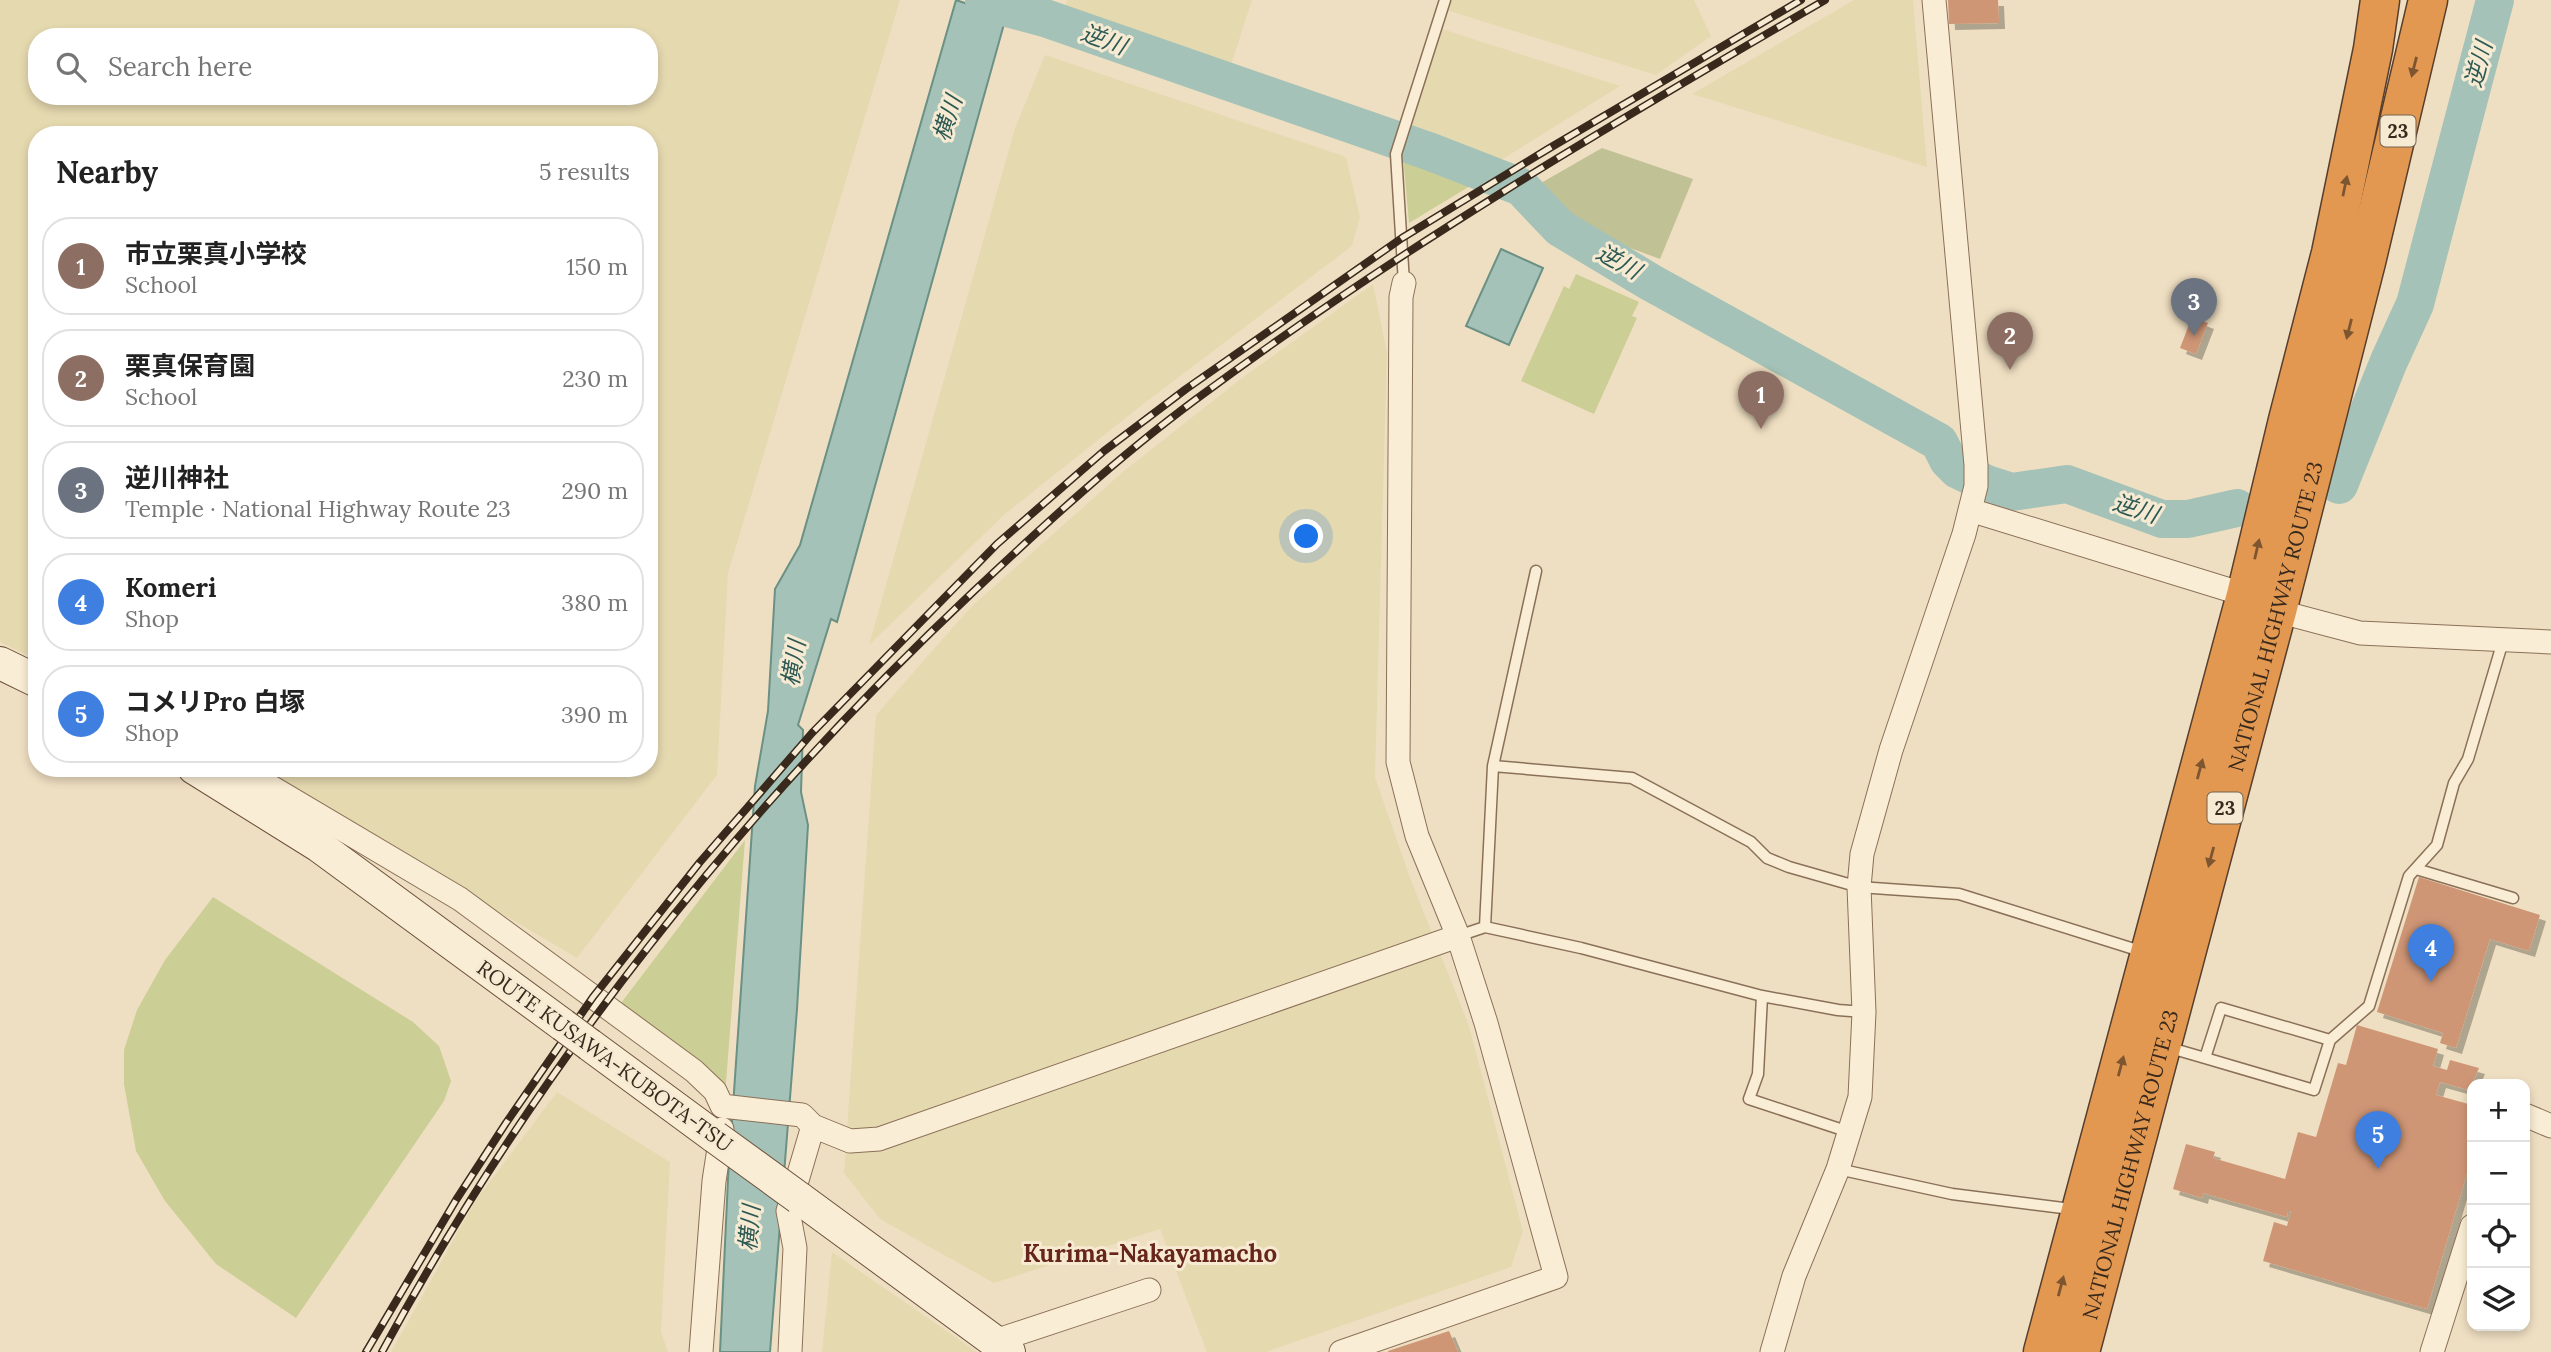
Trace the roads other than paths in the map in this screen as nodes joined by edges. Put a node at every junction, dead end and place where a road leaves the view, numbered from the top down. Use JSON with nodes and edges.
{"nodes":[{"id":1,"x":1445,"y":0,"type":"edge"},
{"id":2,"x":1934,"y":0,"type":"edge"},
{"id":3,"x":2380,"y":0,"type":"edge"},
{"id":4,"x":2428,"y":0,"type":"edge"},
{"id":5,"x":1404,"y":284,"type":"joint"},
{"id":6,"x":1970,"y":510,"type":"junction"},
{"id":7,"x":1536,"y":572,"type":"dead end"},
{"id":8,"x":2262,"y":603,"type":"junction"},
{"id":9,"x":2503,"y":641,"type":"junction"},
{"id":10,"x":2551,"y":642,"type":"edge"},
{"id":11,"x":0,"y":663,"type":"edge"},
{"id":12,"x":28,"y":677,"type":"edge"},
{"id":13,"x":1493,"y":766,"type":"junction"},
{"id":14,"x":208,"y":777,"type":"edge"},
{"id":15,"x":254,"y":777,"type":"edge"},
{"id":16,"x":2416,"y":869,"type":"junction"},
{"id":17,"x":1859,"y":887,"type":"junction"},
{"id":18,"x":2513,"y":898,"type":"dead end"},
{"id":19,"x":1485,"y":927,"type":"junction"},
{"id":20,"x":1458,"y":936,"type":"junction"},
{"id":21,"x":2134,"y":949,"type":"dead end"},
{"id":22,"x":1762,"y":996,"type":"junction"},
{"id":23,"x":1864,"y":1012,"type":"junction"},
{"id":24,"x":2330,"y":1040,"type":"junction"},
{"id":25,"x":2161,"y":1045,"type":"junction"},
{"id":26,"x":2205,"y":1058,"type":"junction"},
{"id":27,"x":725,"y":1107,"type":"junction"},
{"id":28,"x":2530,"y":1117,"type":"edge"},
{"id":29,"x":807,"y":1120,"type":"junction"},
{"id":30,"x":2551,"y":1126,"type":"edge"},
{"id":31,"x":1849,"y":1132,"type":"junction"},
{"id":32,"x":1838,"y":1169,"type":"junction"},
{"id":33,"x":2063,"y":1208,"type":"dead end"},
{"id":34,"x":2467,"y":1242,"type":"edge"},
{"id":35,"x":1150,"y":1290,"type":"dead end"},
{"id":36,"x":1002,"y":1347,"type":"edge"},
{"id":37,"x":701,"y":1352,"type":"edge"},
{"id":38,"x":790,"y":1352,"type":"edge"},
{"id":39,"x":1341,"y":1352,"type":"edge"},
{"id":40,"x":1772,"y":1352,"type":"edge"},
{"id":41,"x":2043,"y":1352,"type":"edge"},
{"id":42,"x":2080,"y":1352,"type":"edge"},
{"id":43,"x":2432,"y":1352,"type":"edge"}],
"edges":[{"from":1,"to":5,"type":"lane"},
{"from":2,"to":6,"type":"street"},
{"from":8,"to":3,"type":"highway","name":"NATIONAL HIGHWAY ROUTE 23","number":"23","one_way":true},
{"from":4,"to":8,"type":"highway","name":"NATIONAL HIGHWAY ROUTE 23","number":"23","one_way":true},
{"from":5,"to":20,"type":"street"},
{"from":6,"to":8,"type":"street"},
{"from":6,"to":17,"type":"street"},
{"from":7,"to":13,"type":"lane"},
{"from":8,"to":9,"type":"street"},
{"from":8,"to":25,"type":"highway","name":"NATIONAL HIGHWAY ROUTE 23","number":"23","one_way":true},
{"from":41,"to":8,"type":"highway","name":"NATIONAL HIGHWAY ROUTE 23","number":"23","one_way":true},
{"from":9,"to":10,"type":"street"},
{"from":9,"to":16,"type":"lane"},
{"from":11,"to":12,"type":"main road"},
{"from":13,"to":17,"type":"lane"},
{"from":13,"to":19,"type":"lane"},
{"from":14,"to":36,"type":"main road","name":"ROUTE KUSAWA-KUBOTA-TSU","bridge":true},
{"from":15,"to":27,"type":"street"},
{"from":16,"to":18,"type":"lane"},
{"from":16,"to":24,"type":"lane"},
{"from":17,"to":21,"type":"lane"},
{"from":17,"to":23,"type":"street"},
{"from":19,"to":20,"type":"lane"},
{"from":19,"to":22,"type":"lane"},
{"from":20,"to":29,"type":"street"},
{"from":20,"to":39,"type":"street"},
{"from":22,"to":23,"type":"lane"},
{"from":22,"to":31,"type":"lane"},
{"from":23,"to":31,"type":"street"},
{"from":24,"to":26,"type":"lane"},
{"from":24,"to":26,"type":"lane"},
{"from":25,"to":26,"type":"lane"},
{"from":25,"to":42,"type":"highway","name":"NATIONAL HIGHWAY ROUTE 23","number":"23"},
{"from":27,"to":29,"type":"street"},
{"from":27,"to":37,"type":"street"},
{"from":28,"to":30,"type":"street"},
{"from":29,"to":38,"type":"street"},
{"from":31,"to":32,"type":"street"},
{"from":32,"to":33,"type":"lane"},
{"from":32,"to":40,"type":"street"},
{"from":34,"to":43,"type":"street"},
{"from":35,"to":36,"type":"street"}]}
